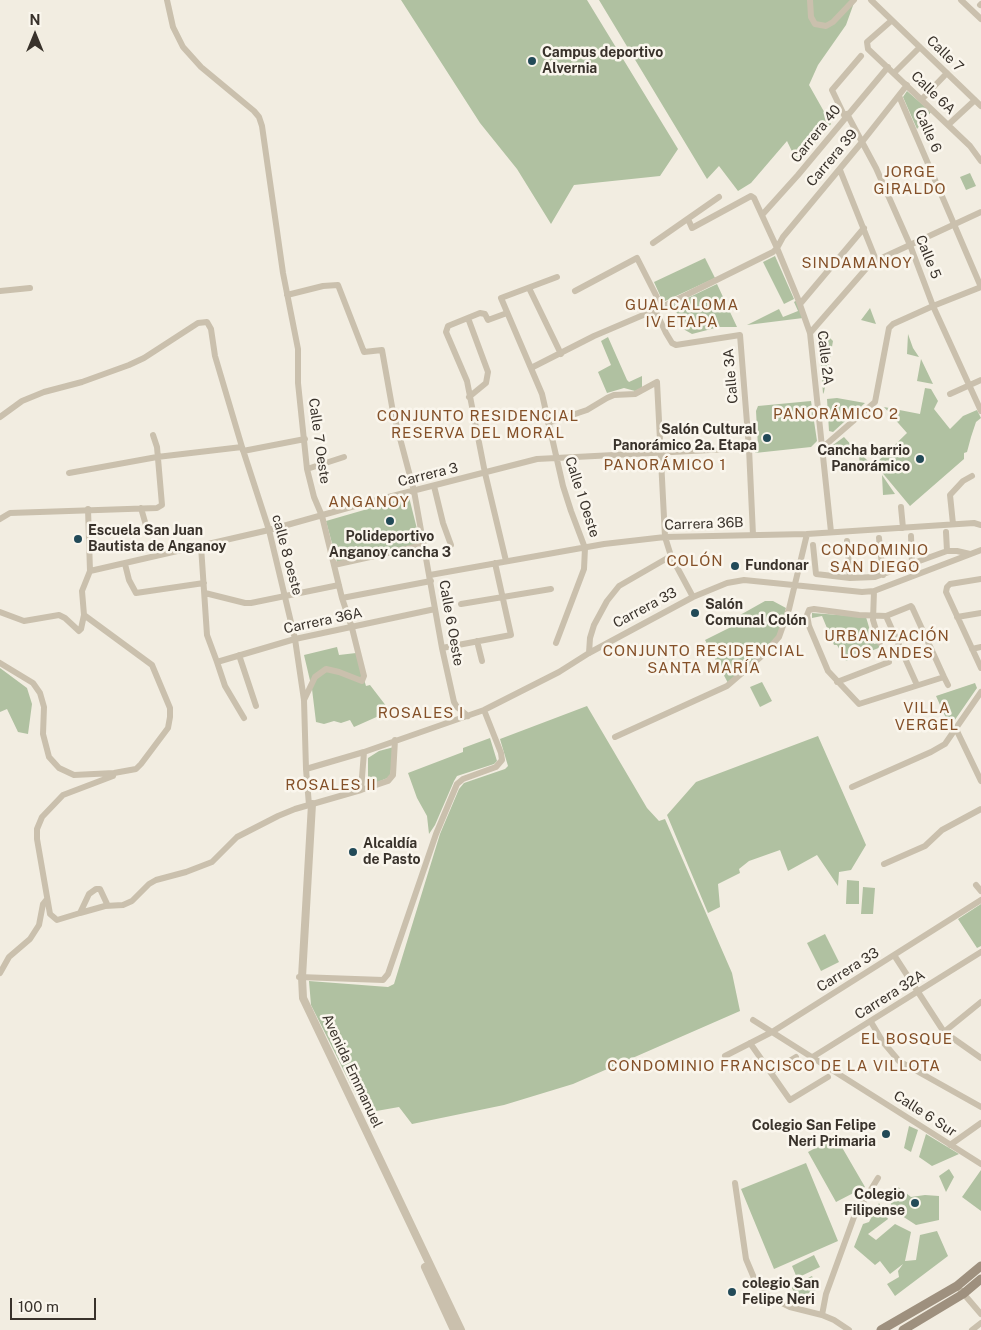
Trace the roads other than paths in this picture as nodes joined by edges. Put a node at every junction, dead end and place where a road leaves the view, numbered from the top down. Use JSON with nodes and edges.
{"nodes":[{"id":1,"x":167,"y":0,"type":"edge"},
{"id":2,"x":810,"y":0,"type":"edge"},
{"id":3,"x":854,"y":0,"type":"edge"},
{"id":4,"x":871,"y":0,"type":"edge"},
{"id":5,"x":961,"y":0,"type":"edge"},
{"id":6,"x":981,"y":19,"type":"edge"},
{"id":7,"x":891,"y":21,"type":"junction"},
{"id":8,"x":920,"y":47,"type":"junction"},
{"id":9,"x":861,"y":56,"type":"dead end"},
{"id":10,"x":888,"y":67,"type":"junction"},
{"id":11,"x":894,"y":73,"type":"junction"},
{"id":12,"x":950,"y":74,"type":"junction"},
{"id":13,"x":907,"y":85,"type":"junction"},
{"id":14,"x":898,"y":96,"type":"junction"},
{"id":15,"x":922,"y":99,"type":"junction"},
{"id":16,"x":975,"y":100,"type":"junction"},
{"id":17,"x":981,"y":106,"type":"edge"},
{"id":18,"x":846,"y":116,"type":"junction"},
{"id":19,"x":948,"y":125,"type":"junction"},
{"id":20,"x":862,"y":142,"type":"junction"},
{"id":21,"x":981,"y":161,"type":"edge"},
{"id":22,"x":840,"y":170,"type":"junction"},
{"id":23,"x":718,"y":197,"type":"dead end"},
{"id":24,"x":981,"y":212,"type":"edge"},
{"id":25,"x":762,"y":215,"type":"junction"},
{"id":26,"x":688,"y":219,"type":"junction"},
{"id":27,"x":954,"y":224,"type":"junction"},
{"id":28,"x":864,"y":228,"type":"junction"},
{"id":29,"x":653,"y":243,"type":"dead end"},
{"id":30,"x":910,"y":245,"type":"junction"},
{"id":31,"x":777,"y":248,"type":"junction"},
{"id":32,"x":876,"y":260,"type":"junction"},
{"id":33,"x":557,"y":277,"type":"dead end"},
{"id":34,"x":981,"y":287,"type":"edge"},
{"id":35,"x":30,"y":288,"type":"dead end"},
{"id":36,"x":529,"y":288,"type":"junction"},
{"id":37,"x":0,"y":291,"type":"edge"},
{"id":38,"x":574,"y":291,"type":"dead end"},
{"id":39,"x":287,"y":295,"type":"junction"},
{"id":40,"x":800,"y":304,"type":"junction"},
{"id":41,"x":933,"y":306,"type":"junction"},
{"id":42,"x":658,"y":308,"type":"junction"},
{"id":43,"x":507,"y":313,"type":"junction"},
{"id":44,"x":468,"y":318,"type":"junction"},
{"id":45,"x":810,"y":333,"type":"junction"},
{"id":46,"x":561,"y":354,"type":"junction"},
{"id":47,"x":531,"y":368,"type":"junction"},
{"id":48,"x":981,"y":380,"type":"edge"},
{"id":49,"x":969,"y":385,"type":"junction"},
{"id":50,"x":950,"y":394,"type":"dead end"},
{"id":51,"x":470,"y":397,"type":"junction"},
{"id":52,"x":981,"y":411,"type":"edge"},
{"id":53,"x":0,"y":417,"type":"edge"},
{"id":54,"x":548,"y":423,"type":"junction"},
{"id":55,"x":154,"y":435,"type":"dead end"},
{"id":56,"x":305,"y":438,"type":"junction"},
{"id":57,"x":749,"y":448,"type":"junction"},
{"id":58,"x":822,"y":448,"type":"junction"},
{"id":59,"x":242,"y":449,"type":"junction"},
{"id":60,"x":660,"y":454,"type":"junction"},
{"id":61,"x":344,"y":457,"type":"dead end"},
{"id":62,"x":157,"y":458,"type":"junction"},
{"id":63,"x":556,"y":458,"type":"junction"},
{"id":64,"x":307,"y":469,"type":"junction"},
{"id":65,"x":70,"y":473,"type":"dead end"},
{"id":66,"x":485,"y":473,"type":"junction"},
{"id":67,"x":972,"y":476,"type":"dead end"},
{"id":68,"x":434,"y":486,"type":"junction"},
{"id":69,"x":414,"y":491,"type":"junction"},
{"id":70,"x":901,"y":507,"type":"dead end"},
{"id":71,"x":141,"y":508,"type":"junction"},
{"id":72,"x":88,"y":509,"type":"junction"},
{"id":73,"x":322,"y":516,"type":"junction"},
{"id":74,"x":0,"y":519,"type":"edge"},
{"id":75,"x":953,"y":524,"type":"junction"},
{"id":76,"x":981,"y":525,"type":"edge"},
{"id":77,"x":903,"y":528,"type":"junction"},
{"id":78,"x":147,"y":529,"type":"dead end"},
{"id":79,"x":269,"y":530,"type":"junction"},
{"id":80,"x":831,"y":532,"type":"junction"},
{"id":81,"x":946,"y":532,"type":"dead end"},
{"id":82,"x":807,"y":534,"type":"junction"},
{"id":83,"x":753,"y":535,"type":"junction"},
{"id":84,"x":911,"y":536,"type":"dead end"},
{"id":85,"x":665,"y":537,"type":"junction"},
{"id":86,"x":879,"y":538,"type":"dead end"},
{"id":87,"x":847,"y":542,"type":"dead end"},
{"id":88,"x":424,"y":545,"type":"junction"},
{"id":89,"x":451,"y":545,"type":"dead end"},
{"id":90,"x":813,"y":545,"type":"dead end"},
{"id":91,"x":201,"y":546,"type":"junction"},
{"id":92,"x":585,"y":548,"type":"junction"},
{"id":93,"x":981,"y":550,"type":"edge"},
{"id":94,"x":947,"y":551,"type":"junction"},
{"id":95,"x":970,"y":554,"type":"junction"},
{"id":96,"x":671,"y":556,"type":"junction"},
{"id":97,"x":506,"y":561,"type":"junction"},
{"id":98,"x":495,"y":563,"type":"junction"},
{"id":99,"x":125,"y":564,"type":"junction"},
{"id":100,"x":912,"y":564,"type":"junction"},
{"id":101,"x":334,"y":565,"type":"junction"},
{"id":102,"x":90,"y":570,"type":"junction"},
{"id":103,"x":883,"y":575,"type":"junction"},
{"id":104,"x":430,"y":578,"type":"junction"},
{"id":105,"x":850,"y":578,"type":"junction"},
{"id":106,"x":981,"y":579,"type":"edge"},
{"id":107,"x":204,"y":583,"type":"junction"},
{"id":108,"x":795,"y":584,"type":"junction"},
{"id":109,"x":339,"y":585,"type":"junction"},
{"id":110,"x":551,"y":589,"type":"dead end"},
{"id":111,"x":874,"y":591,"type":"junction"},
{"id":112,"x":205,"y":593,"type":"junction"},
{"id":113,"x":285,"y":596,"type":"junction"},
{"id":114,"x":694,"y":596,"type":"junction"},
{"id":115,"x":502,"y":597,"type":"junction"},
{"id":116,"x":342,"y":598,"type":"junction"},
{"id":117,"x":461,"y":604,"type":"dead end"},
{"id":118,"x":436,"y":609,"type":"junction"},
{"id":119,"x":0,"y":612,"type":"edge"},
{"id":120,"x":981,"y":613,"type":"edge"},
{"id":121,"x":84,"y":615,"type":"junction"},
{"id":122,"x":873,"y":616,"type":"junction"},
{"id":123,"x":886,"y":616,"type":"junction"},
{"id":124,"x":957,"y":617,"type":"junction"},
{"id":125,"x":352,"y":628,"type":"junction"},
{"id":126,"x":295,"y":639,"type":"junction"},
{"id":127,"x":477,"y":642,"type":"junction"},
{"id":128,"x":556,"y":643,"type":"dead end"},
{"id":129,"x":880,"y":643,"type":"dead end"},
{"id":130,"x":981,"y":647,"type":"edge"},
{"id":131,"x":442,"y":648,"type":"junction"},
{"id":132,"x":972,"y":649,"type":"junction"},
{"id":133,"x":589,"y":652,"type":"junction"},
{"id":134,"x":239,"y":655,"type":"junction"},
{"id":135,"x":482,"y":660,"type":"dead end"},
{"id":136,"x":217,"y":662,"type":"junction"},
{"id":137,"x":889,"y":662,"type":"dead end"},
{"id":138,"x":0,"y":663,"type":"edge"},
{"id":139,"x":981,"y":668,"type":"edge"},
{"id":140,"x":944,"y":677,"type":"junction"},
{"id":141,"x":837,"y":682,"type":"junction"},
{"id":142,"x":916,"y":685,"type":"junction"},
{"id":143,"x":948,"y":686,"type":"dead end"},
{"id":144,"x":981,"y":692,"type":"edge"},
{"id":145,"x":304,"y":700,"type":"junction"},
{"id":146,"x":256,"y":706,"type":"dead end"},
{"id":147,"x":484,"y":710,"type":"junction"},
{"id":148,"x":468,"y":716,"type":"junction"},
{"id":149,"x":244,"y":718,"type":"dead end"},
{"id":150,"x":956,"y":729,"type":"junction"},
{"id":151,"x":615,"y":737,"type":"dead end"},
{"id":152,"x":396,"y":740,"type":"junction"},
{"id":153,"x":364,"y":752,"type":"junction"},
{"id":154,"x":306,"y":769,"type":"junction"},
{"id":155,"x":114,"y":773,"type":"junction"},
{"id":156,"x":981,"y":781,"type":"edge"},
{"id":157,"x":852,"y":787,"type":"dead end"},
{"id":158,"x":361,"y":790,"type":"junction"},
{"id":159,"x":311,"y":805,"type":"junction"},
{"id":160,"x":981,"y":809,"type":"edge"},
{"id":161,"x":884,"y":864,"type":"dead end"},
{"id":162,"x":976,"y":885,"type":"dead end"},
{"id":163,"x":981,"y":892,"type":"edge"},
{"id":164,"x":47,"y":899,"type":"junction"},
{"id":165,"x":981,"y":900,"type":"edge"},
{"id":166,"x":108,"y":906,"type":"junction"},
{"id":167,"x":80,"y":913,"type":"junction"},
{"id":168,"x":981,"y":952,"type":"edge"},
{"id":169,"x":894,"y":955,"type":"junction"},
{"id":170,"x":0,"y":973,"type":"edge"},
{"id":171,"x":301,"y":977,"type":"junction"},
{"id":172,"x":918,"y":992,"type":"junction"},
{"id":173,"x":981,"y":1002,"type":"edge"},
{"id":174,"x":754,"y":1020,"type":"dead end"},
{"id":175,"x":871,"y":1022,"type":"junction"},
{"id":176,"x":772,"y":1032,"type":"junction"},
{"id":177,"x":944,"y":1032,"type":"junction"},
{"id":178,"x":750,"y":1043,"type":"junction"},
{"id":179,"x":725,"y":1056,"type":"dead end"},
{"id":180,"x":796,"y":1057,"type":"dead end"},
{"id":181,"x":811,"y":1058,"type":"junction"},
{"id":182,"x":981,"y":1058,"type":"edge"},
{"id":183,"x":771,"y":1072,"type":"junction"},
{"id":184,"x":828,"y":1077,"type":"dead end"},
{"id":185,"x":981,"y":1107,"type":"edge"},
{"id":186,"x":981,"y":1124,"type":"edge"},
{"id":187,"x":950,"y":1145,"type":"junction"},
{"id":188,"x":981,"y":1164,"type":"edge"},
{"id":189,"x":878,"y":1178,"type":"dead end"},
{"id":190,"x":735,"y":1183,"type":"dead end"},
{"id":191,"x":981,"y":1266,"type":"edge"},
{"id":192,"x":981,"y":1279,"type":"edge"},
{"id":193,"x":957,"y":1286,"type":"junction"},
{"id":194,"x":963,"y":1294,"type":"junction"},
{"id":195,"x":981,"y":1314,"type":"edge"},
{"id":196,"x":822,"y":1315,"type":"junction"},
{"id":197,"x":898,"y":1321,"type":"junction"},
{"id":198,"x":981,"y":1323,"type":"edge"},
{"id":199,"x":454,"y":1330,"type":"edge"},
{"id":200,"x":461,"y":1330,"type":"edge"},
{"id":201,"x":849,"y":1330,"type":"edge"},
{"id":202,"x":881,"y":1330,"type":"edge"},
{"id":203,"x":904,"y":1330,"type":"edge"},
{"id":204,"x":972,"y":1330,"type":"edge"}],
"edges":[{"from":1,"to":39,"type":"street","name":"Calle 7 Oeste"},
{"from":2,"to":3,"type":"street"},
{"from":4,"to":7,"type":"street","name":"Calle 7"},
{"from":5,"to":6,"type":"street"},
{"from":7,"to":8,"type":"street","name":"Calle 7"},
{"from":7,"to":10,"type":"street","name":"Calle 6A"},
{"from":8,"to":11,"type":"street"},
{"from":8,"to":12,"type":"street","name":"Calle 7"},
{"from":9,"to":18,"type":"street","name":"Calle 5"},
{"from":10,"to":11,"type":"street","name":"Calle 6A"},
{"from":10,"to":18,"type":"street","name":"Carrera 40"},
{"from":11,"to":13,"type":"street","name":"Calle 6A"},
{"from":12,"to":15,"type":"street"},
{"from":12,"to":16,"type":"street","name":"Calle 7"},
{"from":13,"to":14,"type":"street","name":"Carrera 39"},
{"from":13,"to":15,"type":"street","name":"Calle 6A"},
{"from":14,"to":20,"type":"street","name":"Carrera 39"},
{"from":14,"to":27,"type":"street","name":"Calle 6"},
{"from":15,"to":19,"type":"street","name":"Calle 6A"},
{"from":16,"to":17,"type":"street","name":"Calle 7"},
{"from":16,"to":19,"type":"street"},
{"from":18,"to":20,"type":"street","name":"Calle 5"},
{"from":18,"to":25,"type":"street","name":"Carrera 40"},
{"from":19,"to":21,"type":"street","name":"Calle 6A"},
{"from":20,"to":22,"type":"street","name":"Carrera 39"},
{"from":20,"to":30,"type":"street","name":"Calle 5"},
{"from":22,"to":28,"type":"street"},
{"from":22,"to":31,"type":"street","name":"Carrera 39"},
{"from":23,"to":26,"type":"street"},
{"from":24,"to":27,"type":"street"},
{"from":25,"to":26,"type":"street","name":"Calle 2A"},
{"from":25,"to":31,"type":"street","name":"Calle 2A"},
{"from":26,"to":29,"type":"street"},
{"from":27,"to":30,"type":"street"},
{"from":27,"to":34,"type":"street","name":"Calle 6"},
{"from":28,"to":32,"type":"street"},
{"from":28,"to":40,"type":"street"},
{"from":30,"to":32,"type":"street"},
{"from":30,"to":41,"type":"street","name":"Calle 5"},
{"from":31,"to":40,"type":"street","name":"Calle 2A"},
{"from":31,"to":42,"type":"street"},
{"from":32,"to":45,"type":"street"},
{"from":33,"to":36,"type":"street"},
{"from":34,"to":41,"type":"street"},
{"from":35,"to":37,"type":"street"},
{"from":36,"to":43,"type":"street"},
{"from":36,"to":46,"type":"street"},
{"from":38,"to":42,"type":"street"},
{"from":39,"to":56,"type":"street","name":"Calle 7 Oeste"},
{"from":39,"to":69,"type":"street","name":"Calle 6 Oeste"},
{"from":40,"to":45,"type":"street","name":"Calle 2A"},
{"from":41,"to":49,"type":"street","name":"Calle 5"},
{"from":41,"to":58,"type":"street"},
{"from":42,"to":46,"type":"street"},
{"from":42,"to":57,"type":"street","name":"Calle 3A"},
{"from":43,"to":44,"type":"street"},
{"from":43,"to":47,"type":"street","name":"Calle 1 Oeste"},
{"from":44,"to":51,"type":"street"},
{"from":44,"to":51,"type":"street"},
{"from":45,"to":58,"type":"street","name":"Calle 2A"},
{"from":46,"to":47,"type":"street"},
{"from":47,"to":54,"type":"street","name":"Calle 1 Oeste"},
{"from":48,"to":49,"type":"street"},
{"from":49,"to":50,"type":"street"},
{"from":49,"to":52,"type":"street","name":"Calle 5"},
{"from":51,"to":66,"type":"street"},
{"from":53,"to":59,"type":"street","name":"calle 8 oeste"},
{"from":54,"to":60,"type":"street"},
{"from":54,"to":63,"type":"street","name":"Calle 1 Oeste"},
{"from":55,"to":62,"type":"street"},
{"from":56,"to":59,"type":"street"},
{"from":56,"to":64,"type":"street","name":"Calle 7 Oeste"},
{"from":57,"to":60,"type":"street","name":"Carrera 3"},
{"from":57,"to":83,"type":"street","name":"Calle 3A"},
{"from":58,"to":80,"type":"street","name":"Calle 2A"},
{"from":59,"to":62,"type":"street"},
{"from":59,"to":79,"type":"street","name":"calle 8 oeste"},
{"from":60,"to":63,"type":"street","name":"Carrera 3"},
{"from":60,"to":85,"type":"street"},
{"from":61,"to":64,"type":"street"},
{"from":62,"to":65,"type":"street"},
{"from":62,"to":71,"type":"street"},
{"from":63,"to":66,"type":"street","name":"Carrera 3"},
{"from":63,"to":92,"type":"street","name":"Calle 1 Oeste"},
{"from":64,"to":73,"type":"street","name":"Calle 7 Oeste"},
{"from":66,"to":68,"type":"street","name":"Carrera 3"},
{"from":66,"to":97,"type":"street"},
{"from":67,"to":75,"type":"street"},
{"from":68,"to":69,"type":"street","name":"Carrera 3"},
{"from":68,"to":89,"type":"street"},
{"from":69,"to":73,"type":"street","name":"Carrera 3"},
{"from":69,"to":88,"type":"street","name":"Calle 6 Oeste"},
{"from":70,"to":77,"type":"street"},
{"from":71,"to":72,"type":"street"},
{"from":71,"to":78,"type":"street"},
{"from":72,"to":74,"type":"street"},
{"from":72,"to":102,"type":"street"},
{"from":73,"to":79,"type":"street","name":"Carrera 3"},
{"from":73,"to":101,"type":"street","name":"Calle 7 Oeste"},
{"from":75,"to":76,"type":"street","name":"Carrera 36B"},
{"from":75,"to":77,"type":"street","name":"Carrera 36B"},
{"from":77,"to":80,"type":"street","name":"Carrera 36B"},
{"from":79,"to":91,"type":"street","name":"Carrera 3"},
{"from":79,"to":113,"type":"street","name":"calle 8 oeste"},
{"from":80,"to":82,"type":"street","name":"Carrera 36B"},
{"from":81,"to":94,"type":"street"},
{"from":82,"to":83,"type":"street","name":"Carrera 36B"},
{"from":82,"to":108,"type":"street"},
{"from":83,"to":85,"type":"street","name":"Carrera 36B"},
{"from":84,"to":100,"type":"street"},
{"from":85,"to":92,"type":"street","name":"Carrera 36B"},
{"from":85,"to":96,"type":"street"},
{"from":86,"to":103,"type":"street"},
{"from":87,"to":105,"type":"street"},
{"from":88,"to":101,"type":"street"},
{"from":88,"to":104,"type":"street","name":"Calle 6 Oeste"},
{"from":90,"to":105,"type":"street"},
{"from":91,"to":99,"type":"street","name":"Carrera 3"},
{"from":91,"to":107,"type":"street"},
{"from":92,"to":97,"type":"street","name":"Carrera 36B"},
{"from":92,"to":128,"type":"street"},
{"from":93,"to":95,"type":"street","name":"Carrera 33"},
{"from":94,"to":95,"type":"street"},
{"from":94,"to":100,"type":"street"},
{"from":95,"to":111,"type":"street","name":"Carrera 33"},
{"from":96,"to":114,"type":"street"},
{"from":96,"to":133,"type":"street"},
{"from":97,"to":98,"type":"street","name":"Carrera 36B"},
{"from":98,"to":104,"type":"street","name":"Carrera 36B"},
{"from":98,"to":115,"type":"street"},
{"from":99,"to":102,"type":"street","name":"Carrera 3"},
{"from":99,"to":107,"type":"street"},
{"from":100,"to":103,"type":"street"},
{"from":101,"to":109,"type":"street","name":"Calle 7 Oeste"},
{"from":102,"to":121,"type":"street"},
{"from":103,"to":105,"type":"street"},
{"from":104,"to":116,"type":"street","name":"Carrera 36B"},
{"from":104,"to":118,"type":"street","name":"Calle 6 Oeste"},
{"from":106,"to":124,"type":"street"},
{"from":107,"to":112,"type":"street"},
{"from":108,"to":111,"type":"street","name":"Carrera 33"},
{"from":108,"to":114,"type":"street","name":"Carrera 33"},
{"from":108,"to":151,"type":"street"},
{"from":109,"to":113,"type":"street"},
{"from":109,"to":116,"type":"street","name":"Calle 7 Oeste"},
{"from":110,"to":115,"type":"street"},
{"from":111,"to":122,"type":"street"},
{"from":112,"to":113,"type":"street"},
{"from":112,"to":136,"type":"street"},
{"from":113,"to":126,"type":"street","name":"calle 8 oeste"},
{"from":114,"to":133,"type":"street","name":"Carrera 33"},
{"from":115,"to":117,"type":"street"},
{"from":115,"to":127,"type":"street"},
{"from":116,"to":125,"type":"street","name":"Calle 7 Oeste"},
{"from":118,"to":125,"type":"street","name":"Carrera 36A"},
{"from":118,"to":131,"type":"street","name":"Calle 6 Oeste"},
{"from":119,"to":121,"type":"street"},
{"from":120,"to":124,"type":"street"},
{"from":121,"to":155,"type":"street"},
{"from":122,"to":123,"type":"street"},
{"from":122,"to":129,"type":"street"},
{"from":122,"to":141,"type":"street"},
{"from":123,"to":140,"type":"street"},
{"from":123,"to":142,"type":"street"},
{"from":124,"to":132,"type":"street"},
{"from":125,"to":126,"type":"street","name":"Carrera 36A"},
{"from":125,"to":145,"type":"street","name":"Calle 7 Oeste"},
{"from":126,"to":134,"type":"street","name":"Carrera 36A"},
{"from":126,"to":145,"type":"street","name":"calle 8 oeste"},
{"from":127,"to":131,"type":"street"},
{"from":127,"to":135,"type":"street"},
{"from":130,"to":132,"type":"street"},
{"from":131,"to":148,"type":"street","name":"Calle 6 Oeste"},
{"from":132,"to":139,"type":"street"},
{"from":133,"to":147,"type":"street","name":"Carrera 33"},
{"from":134,"to":136,"type":"street","name":"Carrera 36A"},
{"from":134,"to":146,"type":"street"},
{"from":136,"to":149,"type":"street"},
{"from":137,"to":141,"type":"street"},
{"from":138,"to":155,"type":"street"},
{"from":140,"to":142,"type":"street"},
{"from":140,"to":143,"type":"street"},
{"from":141,"to":142,"type":"street"},
{"from":144,"to":150,"type":"street"},
{"from":145,"to":154,"type":"street","name":"calle 8 oeste"},
{"from":147,"to":148,"type":"street","name":"Carrera 33"},
{"from":147,"to":171,"type":"street"},
{"from":148,"to":152,"type":"street","name":"Carrera 33"},
{"from":150,"to":156,"type":"street"},
{"from":150,"to":157,"type":"street"},
{"from":152,"to":153,"type":"street","name":"Carrera 33"},
{"from":152,"to":158,"type":"street"},
{"from":153,"to":154,"type":"street","name":"Carrera 33"},
{"from":153,"to":158,"type":"street"},
{"from":154,"to":159,"type":"street","name":"calle 8 oeste"},
{"from":155,"to":164,"type":"street"},
{"from":158,"to":159,"type":"street"},
{"from":159,"to":166,"type":"street"},
{"from":159,"to":171,"type":"street","name":"Avenida Emmanuel"},
{"from":160,"to":161,"type":"street"},
{"from":162,"to":163,"type":"street"},
{"from":164,"to":167,"type":"street"},
{"from":164,"to":170,"type":"street"},
{"from":165,"to":169,"type":"street","name":"Carrera 33"},
{"from":166,"to":167,"type":"street"},
{"from":166,"to":167,"type":"street"},
{"from":168,"to":172,"type":"street","name":"Carrera 32A"},
{"from":169,"to":172,"type":"street"},
{"from":169,"to":176,"type":"street","name":"Carrera 33"},
{"from":171,"to":199,"type":"street","name":"Avenida Emmanuel"},
{"from":171,"to":200,"type":"street","name":"Avenida Emmanuel"},
{"from":172,"to":175,"type":"street","name":"Carrera 32A"},
{"from":172,"to":177,"type":"street"},
{"from":173,"to":177,"type":"street"},
{"from":174,"to":176,"type":"street","name":"Calle 6 Sur"},
{"from":175,"to":181,"type":"street","name":"Carrera 32A"},
{"from":175,"to":185,"type":"street"},
{"from":176,"to":178,"type":"street","name":"Carrera 33"},
{"from":176,"to":181,"type":"street","name":"Calle 6 Sur"},
{"from":177,"to":182,"type":"street"},
{"from":178,"to":179,"type":"street","name":"Carrera 33"},
{"from":178,"to":183,"type":"street"},
{"from":180,"to":183,"type":"street"},
{"from":181,"to":187,"type":"street","name":"Calle 6 Sur"},
{"from":183,"to":184,"type":"street"},
{"from":186,"to":187,"type":"street"},
{"from":187,"to":188,"type":"street","name":"Calle 6 Sur"},
{"from":189,"to":196,"type":"street"},
{"from":190,"to":196,"type":"street"},
{"from":191,"to":193,"type":"main road"},
{"from":192,"to":194,"type":"main road"},
{"from":193,"to":194,"type":"street"},
{"from":193,"to":197,"type":"main road"},
{"from":194,"to":195,"type":"street"},
{"from":194,"to":203,"type":"main road"},
{"from":196,"to":201,"type":"street"},
{"from":197,"to":202,"type":"main road"},
{"from":197,"to":203,"type":"street"},
{"from":198,"to":204,"type":"street"}]}
